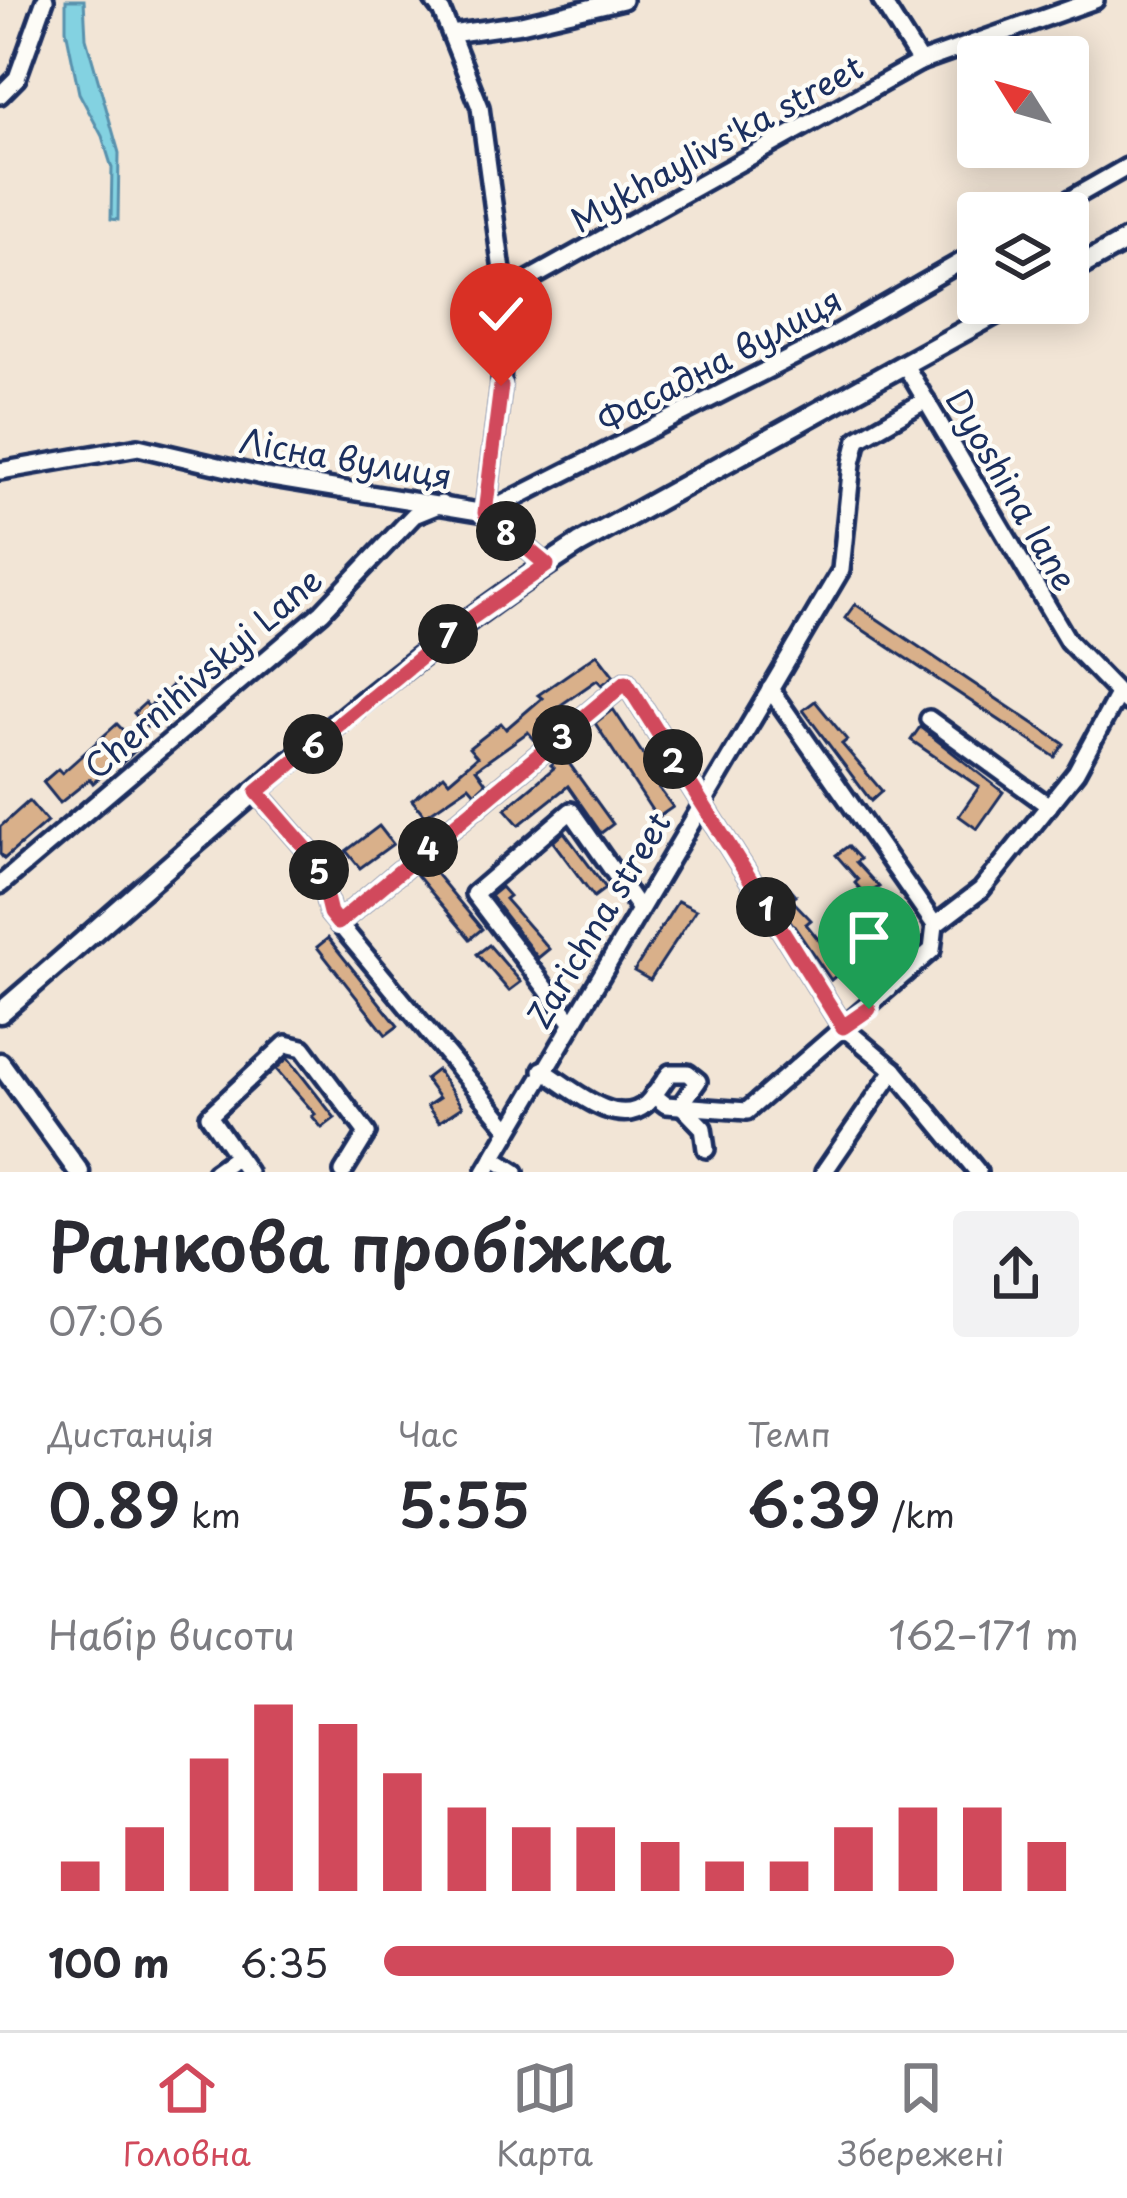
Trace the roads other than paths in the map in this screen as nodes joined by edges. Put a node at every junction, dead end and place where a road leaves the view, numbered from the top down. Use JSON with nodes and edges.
{"nodes":[{"id":1,"x":44,"y":0,"type":"edge"},
{"id":2,"x":433,"y":0,"type":"edge"},
{"id":3,"x":623,"y":0,"type":"edge"},
{"id":4,"x":881,"y":0,"type":"edge"},
{"id":5,"x":1095,"y":0,"type":"edge"},
{"id":6,"x":452,"y":34,"type":"junction"},
{"id":7,"x":920,"y":62,"type":"junction"},
{"id":8,"x":0,"y":95,"type":"edge"},
{"id":9,"x":1127,"y":167,"type":"edge"},
{"id":10,"x":1083,"y":192,"type":"edge"},
{"id":11,"x":1125,"y":241,"type":"edge"},
{"id":12,"x":1089,"y":261,"type":"edge"},
{"id":13,"x":957,"y":264,"type":"edge"},
{"id":14,"x":506,"y":293,"type":"junction"},
{"id":15,"x":978,"y":324,"type":"edge"},
{"id":16,"x":905,"y":365,"type":"junction"},
{"id":17,"x":926,"y":400,"type":"junction"},
{"id":18,"x":0,"y":471,"type":"edge"},
{"id":19,"x":441,"y":504,"type":"junction"},
{"id":20,"x":485,"y":513,"type":"junction"},
{"id":21,"x":547,"y":565,"type":"junction"},
{"id":22,"x":770,"y":689,"type":"junction"},
{"id":23,"x":1122,"y":699,"type":"edge"},
{"id":24,"x":929,"y":719,"type":"dead end"},
{"id":25,"x":257,"y":792,"type":"junction"},
{"id":26,"x":701,"y":804,"type":"junction"},
{"id":27,"x":1049,"y":806,"type":"junction"},
{"id":28,"x":0,"y":885,"type":"edge"},
{"id":29,"x":639,"y":908,"type":"junction"},
{"id":30,"x":338,"y":923,"type":"junction"},
{"id":31,"x":935,"y":925,"type":"junction"},
{"id":32,"x":0,"y":1013,"type":"edge"},
{"id":33,"x":571,"y":1021,"type":"junction"},
{"id":34,"x":843,"y":1027,"type":"junction"},
{"id":35,"x":0,"y":1064,"type":"edge"},
{"id":36,"x":542,"y":1070,"type":"junction"},
{"id":37,"x":894,"y":1070,"type":"junction"},
{"id":38,"x":653,"y":1095,"type":"junction"},
{"id":39,"x":681,"y":1105,"type":"junction"},
{"id":40,"x":509,"y":1129,"type":"junction"},
{"id":41,"x":706,"y":1149,"type":"dead end"},
{"id":42,"x":235,"y":1158,"type":"junction"},
{"id":43,"x":489,"y":1165,"type":"edge"},
{"id":44,"x":79,"y":1172,"type":"edge"},
{"id":45,"x":215,"y":1172,"type":"edge"},
{"id":46,"x":248,"y":1172,"type":"edge"},
{"id":47,"x":343,"y":1172,"type":"edge"},
{"id":48,"x":515,"y":1172,"type":"edge"},
{"id":49,"x":824,"y":1172,"type":"edge"},
{"id":50,"x":978,"y":1172,"type":"edge"}],
"edges":[{"from":1,"to":8,"type":"street"},
{"from":2,"to":6,"type":"street","name":"Лісна вулиця"},
{"from":3,"to":6,"type":"street"},
{"from":4,"to":7,"type":"street"},
{"from":5,"to":7,"type":"street","name":"Mykhaylivsʹka street"},
{"from":6,"to":14,"type":"street","name":"Лісна вулиця"},
{"from":7,"to":14,"type":"street","name":"Mykhaylivsʹka street"},
{"from":9,"to":10,"type":"street"},
{"from":11,"to":12,"type":"main road"},
{"from":13,"to":20,"type":"street","name":"Фасадна вулиця"},
{"from":14,"to":20,"type":"street","name":"Лісна вулиця"},
{"from":15,"to":16,"type":"main road"},
{"from":16,"to":17,"type":"street","name":"Dyoshina lane"},
{"from":16,"to":21,"type":"main road"},
{"from":17,"to":22,"type":"street","name":"Zarichna street"},
{"from":17,"to":23,"type":"street","name":"Dyoshina lane"},
{"from":18,"to":19,"type":"street","name":"Лісна вулиця"},
{"from":19,"to":20,"type":"street","name":"Лісна вулиця"},
{"from":19,"to":28,"type":"street","name":"Chernihivskyi Lane"},
{"from":20,"to":21,"type":"street"},
{"from":21,"to":25,"type":"main road"},
{"from":22,"to":26,"type":"street","name":"Zarichna street"},
{"from":22,"to":31,"type":"street"},
{"from":23,"to":27,"type":"street"},
{"from":24,"to":27,"type":"street"},
{"from":25,"to":30,"type":"street"},
{"from":25,"to":32,"type":"main road"},
{"from":26,"to":29,"type":"street","name":"Zarichna street"},
{"from":26,"to":30,"type":"street"},
{"from":26,"to":34,"type":"street"},
{"from":27,"to":31,"type":"street"},
{"from":29,"to":33,"type":"street","name":"Zarichna street"},
{"from":29,"to":33,"type":"street"},
{"from":30,"to":40,"type":"street"},
{"from":31,"to":34,"type":"street"},
{"from":33,"to":36,"type":"street","name":"Zarichna street"},
{"from":34,"to":37,"type":"street"},
{"from":34,"to":39,"type":"street"},
{"from":35,"to":44,"type":"main road"},
{"from":36,"to":38,"type":"street"},
{"from":36,"to":40,"type":"street","name":"Zarichna street"},
{"from":37,"to":49,"type":"street"},
{"from":37,"to":50,"type":"street"},
{"from":38,"to":39,"type":"street"},
{"from":38,"to":39,"type":"street"},
{"from":39,"to":41,"type":"street"},
{"from":40,"to":43,"type":"street","name":"Zarichna street"},
{"from":42,"to":45,"type":"street"},
{"from":42,"to":46,"type":"street"},
{"from":42,"to":47,"type":"street"},
{"from":43,"to":48,"type":"street"}]}
